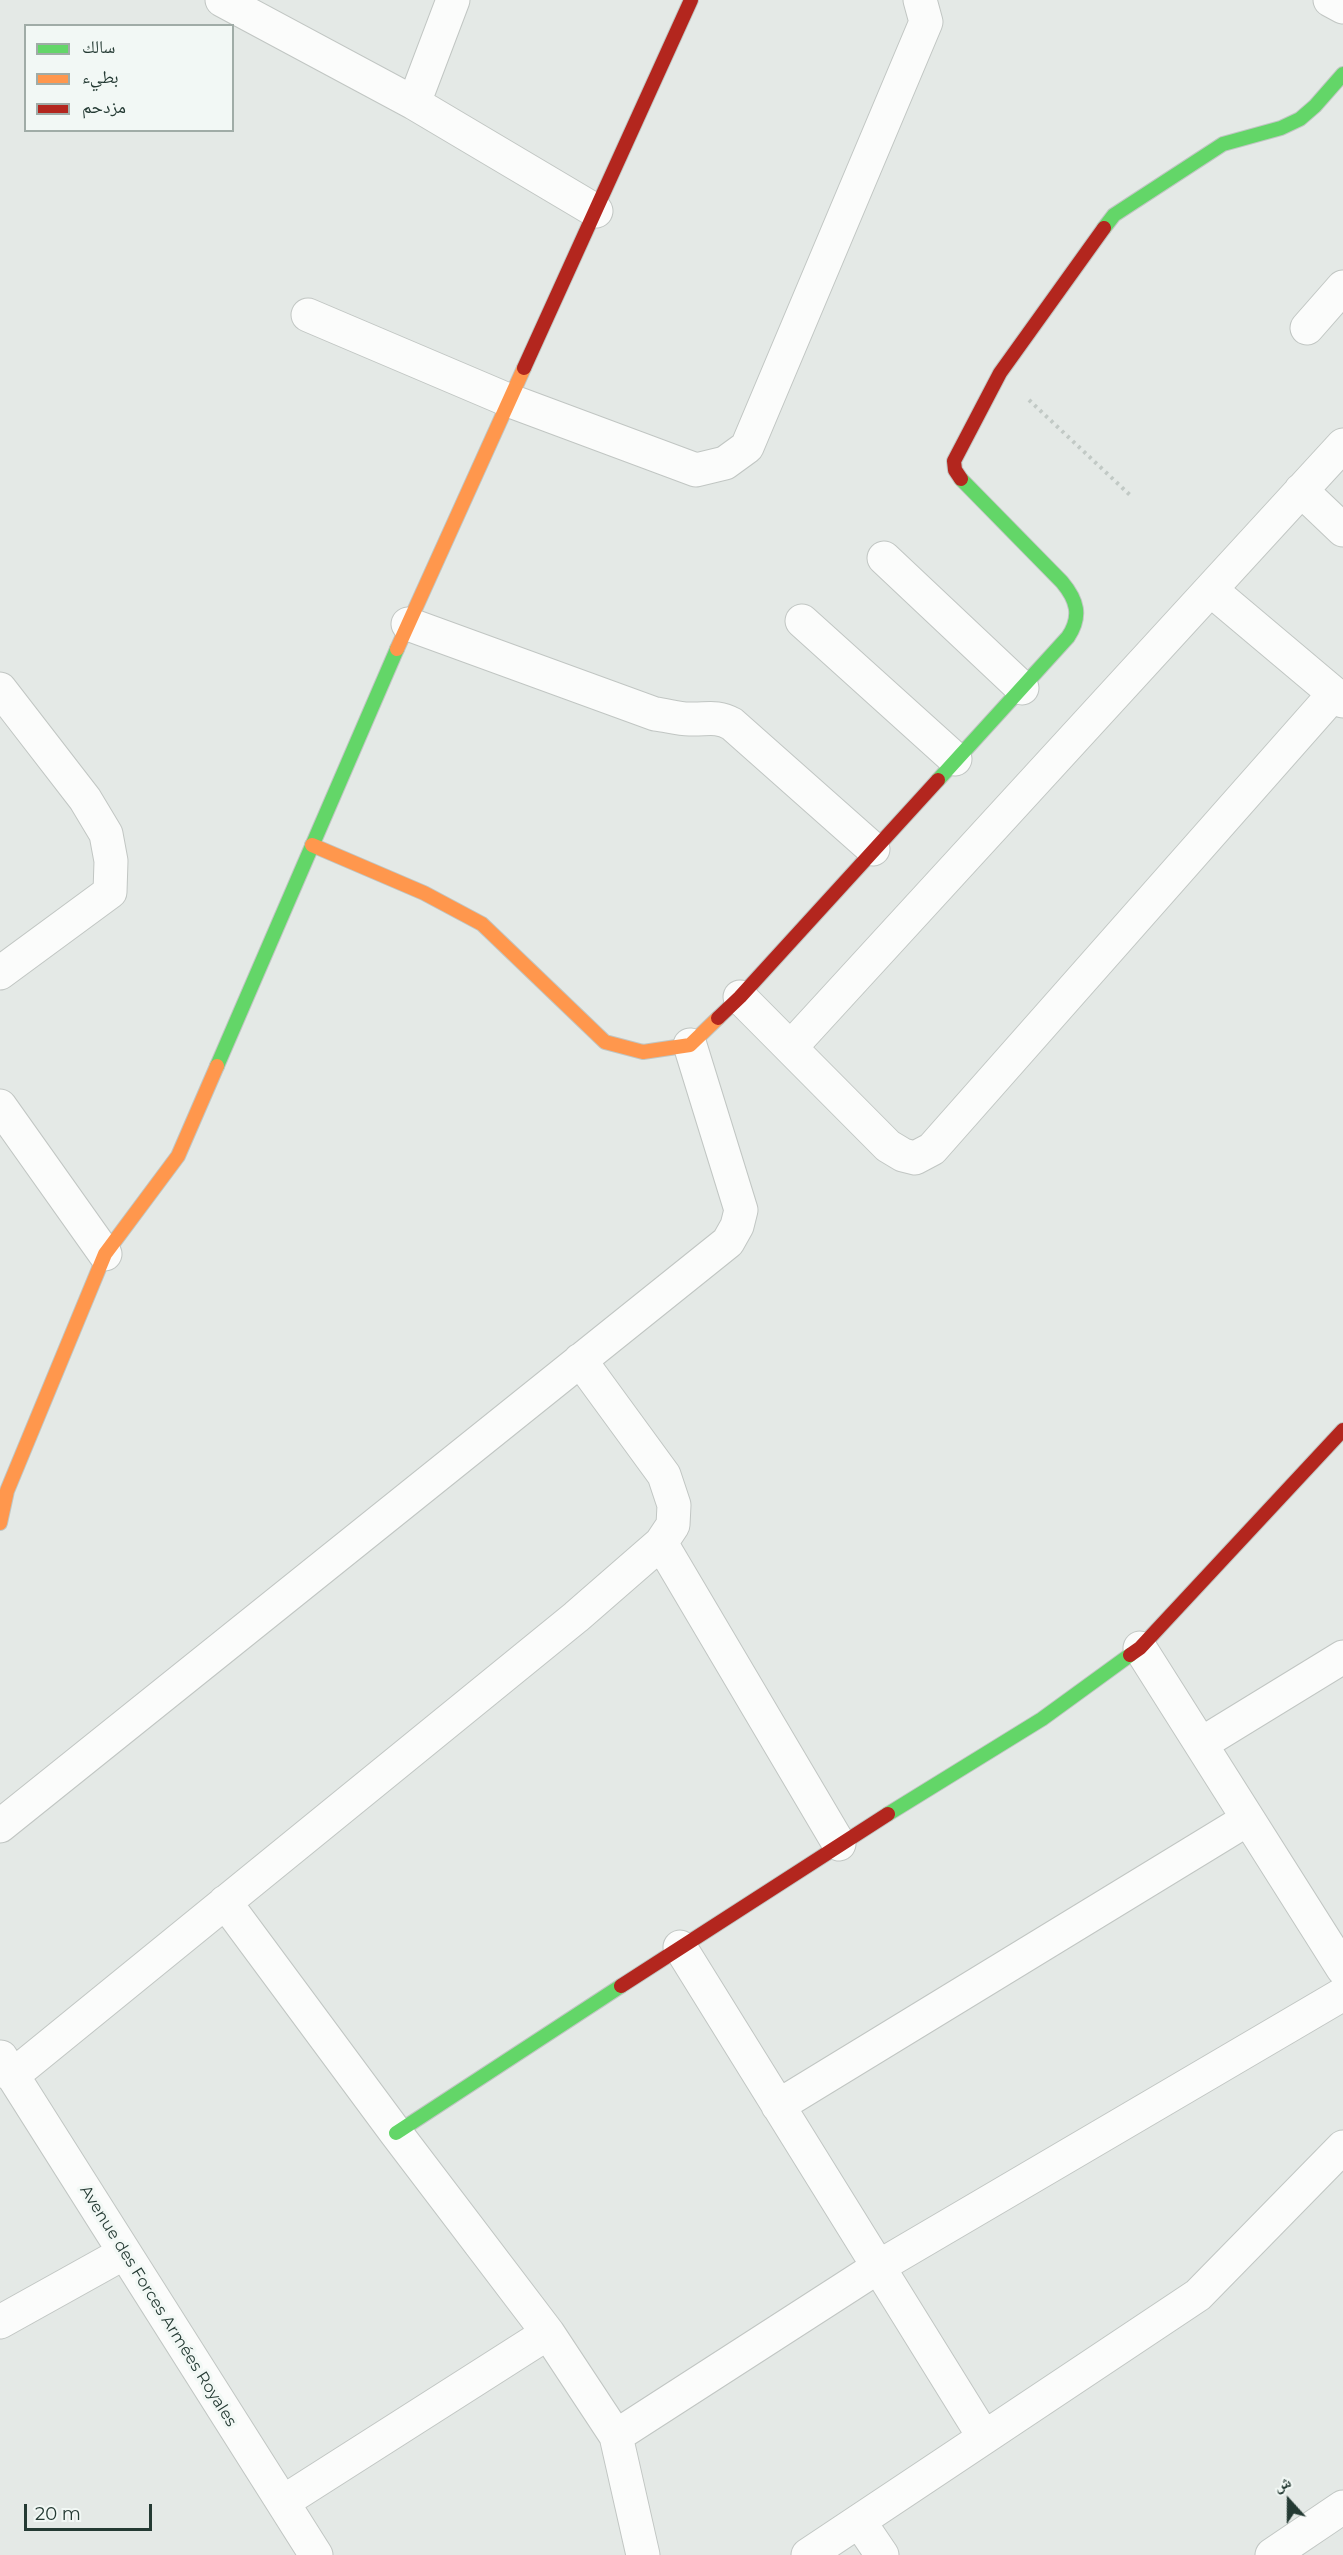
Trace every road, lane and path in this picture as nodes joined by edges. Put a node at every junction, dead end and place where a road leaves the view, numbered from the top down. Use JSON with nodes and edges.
{"nodes":[{"id":1,"x":222,"y":0,"type":"edge"},
{"id":2,"x":453,"y":0,"type":"edge"},
{"id":3,"x":691,"y":0,"type":"edge"},
{"id":4,"x":920,"y":0,"type":"edge"},
{"id":5,"x":1330,"y":0,"type":"edge"},
{"id":6,"x":1343,"y":7,"type":"edge"},
{"id":7,"x":1343,"y":74,"type":"edge"},
{"id":8,"x":414,"y":103,"type":"junction"},
{"id":9,"x":596,"y":211,"type":"junction"},
{"id":10,"x":1343,"y":287,"type":"edge"},
{"id":11,"x":308,"y":315,"type":"dead end"},
{"id":12,"x":1307,"y":328,"type":"dead end"},
{"id":13,"x":1000,"y":373,"type":"junction"},
{"id":14,"x":508,"y":399,"type":"junction"},
{"id":15,"x":1343,"y":445,"type":"edge"},
{"id":16,"x":1302,"y":490,"type":"junction"},
{"id":17,"x":1131,"y":496,"type":"dead end"},
{"id":18,"x":1343,"y":530,"type":"edge"},
{"id":19,"x":884,"y":558,"type":"dead end"},
{"id":20,"x":1211,"y":590,"type":"junction"},
{"id":21,"x":802,"y":621,"type":"dead end"},
{"id":22,"x":408,"y":624,"type":"junction"},
{"id":23,"x":1022,"y":688,"type":"junction"},
{"id":24,"x":0,"y":689,"type":"edge"},
{"id":25,"x":1338,"y":698,"type":"edge"},
{"id":26,"x":955,"y":759,"type":"junction"},
{"id":27,"x":312,"y":845,"type":"junction"},
{"id":28,"x":873,"y":849,"type":"junction"},
{"id":29,"x":0,"y":972,"type":"edge"},
{"id":30,"x":740,"y":997,"type":"junction"},
{"id":31,"x":690,"y":1045,"type":"junction"},
{"id":32,"x":791,"y":1047,"type":"junction"},
{"id":33,"x":0,"y":1106,"type":"edge"},
{"id":34,"x":105,"y":1254,"type":"junction"},
{"id":35,"x":580,"y":1360,"type":"junction"},
{"id":36,"x":1343,"y":1430,"type":"edge"},
{"id":37,"x":0,"y":1521,"type":"edge"},
{"id":38,"x":661,"y":1543,"type":"junction"},
{"id":39,"x":1140,"y":1648,"type":"junction"},
{"id":40,"x":1343,"y":1657,"type":"edge"},
{"id":41,"x":1201,"y":1744,"type":"junction"},
{"id":42,"x":1248,"y":1819,"type":"junction"},
{"id":43,"x":0,"y":1826,"type":"edge"},
{"id":44,"x":839,"y":1844,"type":"junction"},
{"id":45,"x":225,"y":1902,"type":"junction"},
{"id":46,"x":680,"y":1947,"type":"junction"},
{"id":47,"x":1343,"y":1968,"type":"edge"},
{"id":48,"x":1343,"y":1994,"type":"edge"},
{"id":49,"x":6,"y":2066,"type":"edge"},
{"id":50,"x":778,"y":2106,"type":"junction"},
{"id":51,"x":396,"y":2133,"type":"junction"},
{"id":52,"x":1343,"y":2147,"type":"edge"},
{"id":53,"x":124,"y":2253,"type":"junction"},
{"id":54,"x":878,"y":2267,"type":"junction"},
{"id":55,"x":0,"y":2322,"type":"edge"},
{"id":56,"x":548,"y":2333,"type":"junction"},
{"id":57,"x":616,"y":2436,"type":"junction"},
{"id":58,"x":984,"y":2437,"type":"junction"},
{"id":59,"x":283,"y":2502,"type":"junction"},
{"id":60,"x":1343,"y":2507,"type":"edge"},
{"id":61,"x":859,"y":2521,"type":"junction"},
{"id":62,"x":316,"y":2555,"type":"edge"},
{"id":63,"x":643,"y":2555,"type":"edge"},
{"id":64,"x":808,"y":2555,"type":"edge"},
{"id":65,"x":882,"y":2555,"type":"edge"},
{"id":66,"x":1272,"y":2555,"type":"edge"}],
"edges":[{"from":1,"to":8,"type":"street"},
{"from":2,"to":8,"type":"street"},
{"from":3,"to":9,"type":"street"},
{"from":4,"to":14,"type":"street"},
{"from":5,"to":6,"type":"street"},
{"from":7,"to":13,"type":"street"},
{"from":8,"to":9,"type":"street"},
{"from":9,"to":14,"type":"street"},
{"from":10,"to":12,"type":"street"},
{"from":11,"to":14,"type":"street"},
{"from":13,"to":17,"type":"path"},
{"from":13,"to":23,"type":"street"},
{"from":14,"to":22,"type":"street"},
{"from":15,"to":16,"type":"street"},
{"from":16,"to":18,"type":"street"},
{"from":16,"to":20,"type":"street"},
{"from":19,"to":23,"type":"street"},
{"from":20,"to":25,"type":"street"},
{"from":20,"to":32,"type":"street"},
{"from":21,"to":26,"type":"street"},
{"from":22,"to":27,"type":"street"},
{"from":22,"to":28,"type":"street"},
{"from":23,"to":26,"type":"street"},
{"from":24,"to":29,"type":"street"},
{"from":25,"to":32,"type":"street"},
{"from":26,"to":28,"type":"street"},
{"from":27,"to":31,"type":"street"},
{"from":27,"to":34,"type":"street"},
{"from":28,"to":30,"type":"street"},
{"from":30,"to":31,"type":"street"},
{"from":30,"to":32,"type":"street"},
{"from":31,"to":35,"type":"street"},
{"from":33,"to":34,"type":"street"},
{"from":34,"to":37,"type":"street"},
{"from":35,"to":38,"type":"street"},
{"from":35,"to":43,"type":"street"},
{"from":36,"to":39,"type":"street"},
{"from":38,"to":44,"type":"street"},
{"from":38,"to":45,"type":"street"},
{"from":39,"to":41,"type":"street"},
{"from":39,"to":44,"type":"street"},
{"from":40,"to":41,"type":"street"},
{"from":41,"to":42,"type":"street"},
{"from":42,"to":47,"type":"street"},
{"from":42,"to":50,"type":"street"},
{"from":44,"to":46,"type":"street"},
{"from":45,"to":49,"type":"street"},
{"from":45,"to":51,"type":"street"},
{"from":46,"to":50,"type":"street"},
{"from":46,"to":51,"type":"street"},
{"from":48,"to":54,"type":"street"},
{"from":49,"to":53,"type":"street","name":"Avenue des Forces Armées Royales"},
{"from":50,"to":54,"type":"street"},
{"from":51,"to":56,"type":"street"},
{"from":52,"to":58,"type":"street"},
{"from":53,"to":55,"type":"street"},
{"from":53,"to":59,"type":"street","name":"Avenue des Forces Armées Royales"},
{"from":54,"to":57,"type":"street"},
{"from":54,"to":58,"type":"street"},
{"from":56,"to":57,"type":"street"},
{"from":56,"to":59,"type":"street"},
{"from":57,"to":63,"type":"street"},
{"from":58,"to":61,"type":"street"},
{"from":59,"to":62,"type":"street","name":"Avenue des Forces Armées Royales"},
{"from":60,"to":66,"type":"street"},
{"from":61,"to":64,"type":"street"},
{"from":61,"to":65,"type":"street"}]}
